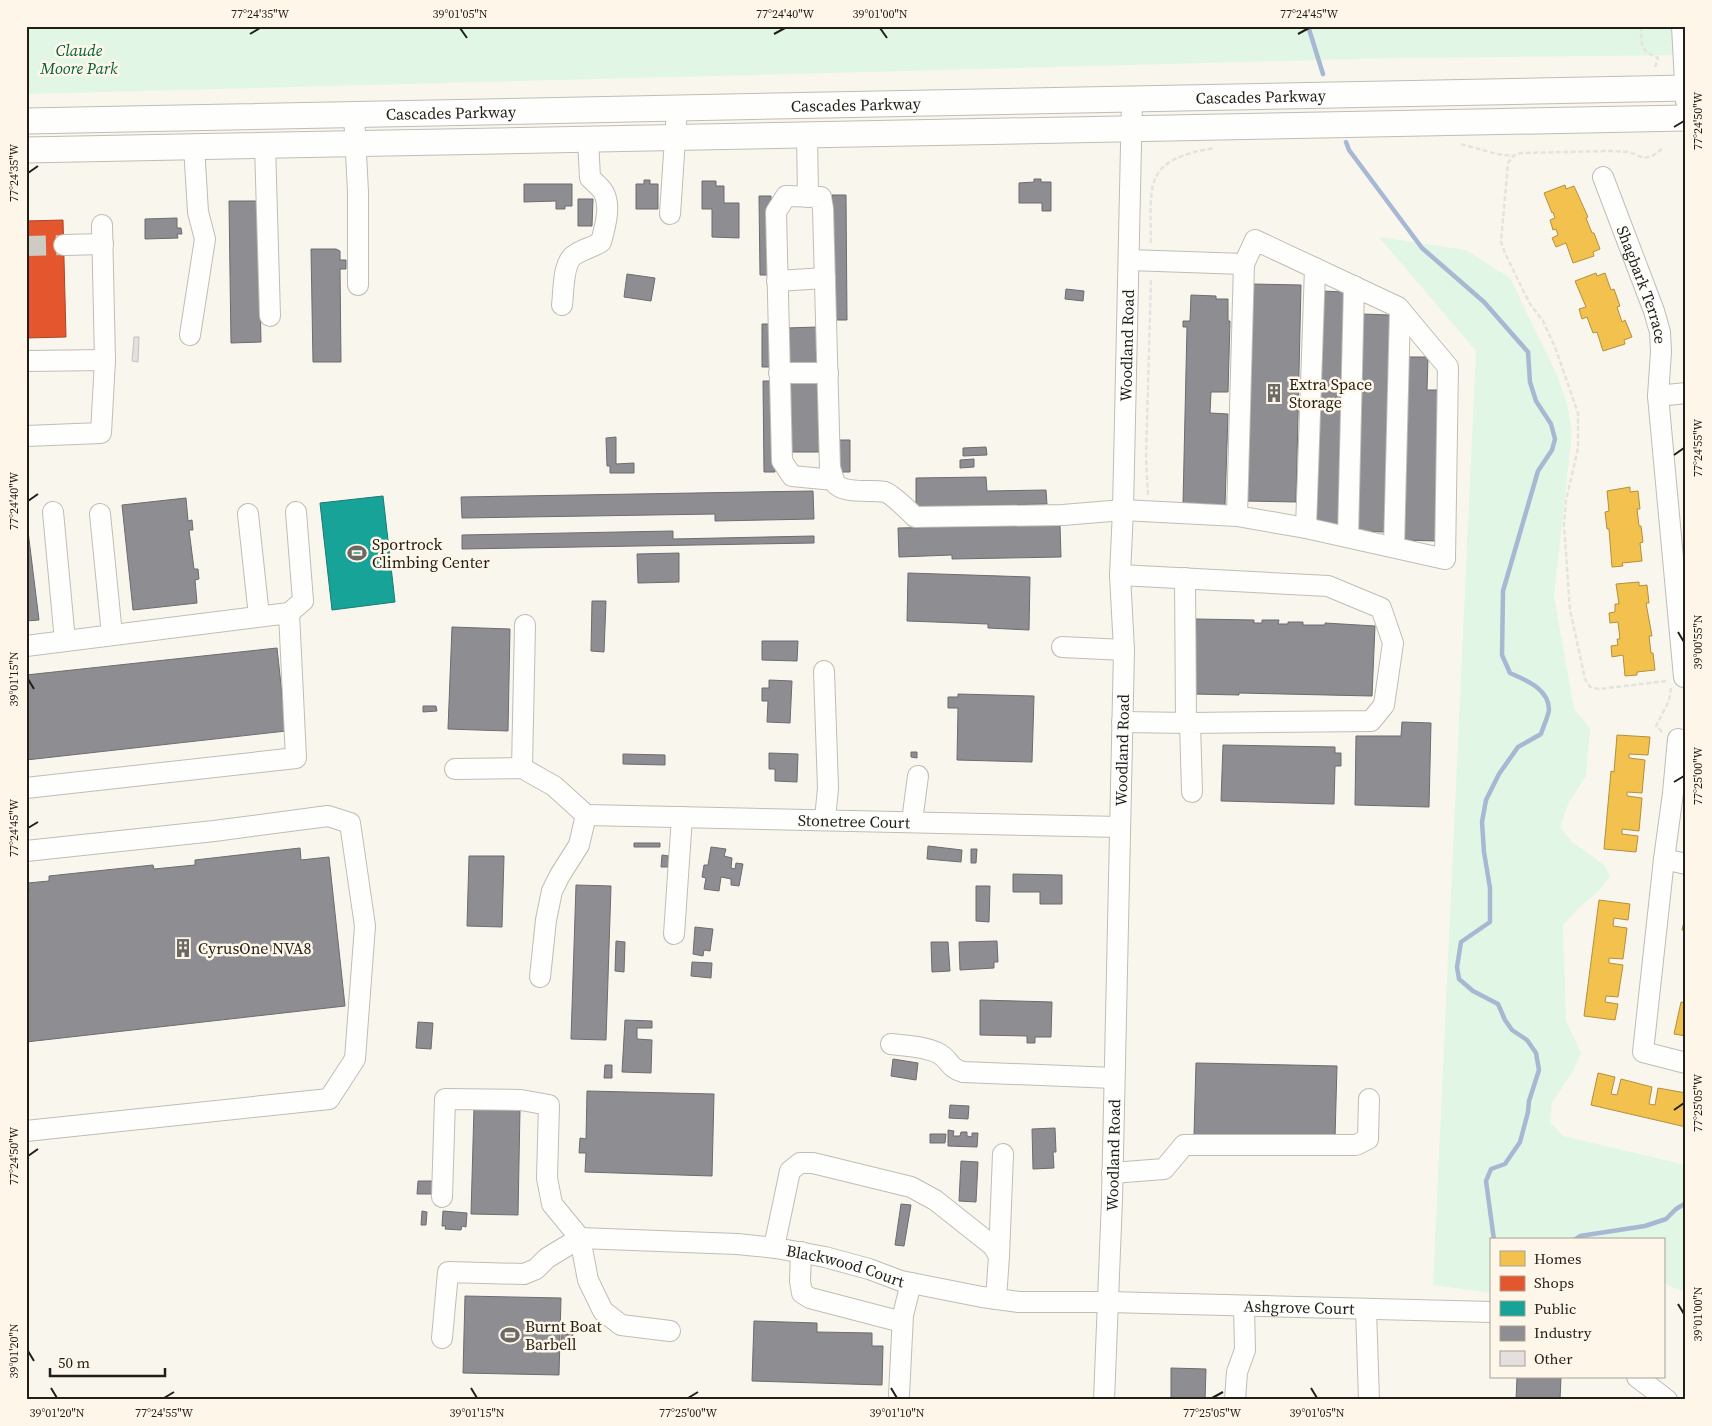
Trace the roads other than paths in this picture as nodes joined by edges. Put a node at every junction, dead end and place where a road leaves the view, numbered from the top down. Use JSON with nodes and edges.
{"nodes":[{"id":1,"x":1682,"y":26,"type":"edge"},
{"id":2,"x":1685,"y":93,"type":"edge"},
{"id":3,"x":1132,"y":100,"type":"junction"},
{"id":4,"x":676,"y":109,"type":"junction"},
{"id":5,"x":354,"y":114,"type":"junction"},
{"id":6,"x":1686,"y":118,"type":"edge"},
{"id":7,"x":26,"y":121,"type":"edge"},
{"id":8,"x":1132,"y":128,"type":"junction"},
{"id":9,"x":807,"y":134,"type":"junction"},
{"id":10,"x":675,"y":137,"type":"junction"},
{"id":11,"x":588,"y":139,"type":"junction"},
{"id":12,"x":356,"y":143,"type":"junction"},
{"id":13,"x":265,"y":145,"type":"junction"},
{"id":14,"x":194,"y":146,"type":"junction"},
{"id":15,"x":26,"y":150,"type":"edge"},
{"id":16,"x":1603,"y":177,"type":"dead end"},
{"id":17,"x":808,"y":197,"type":"junction"},
{"id":18,"x":670,"y":214,"type":"dead end"},
{"id":19,"x":64,"y":245,"type":"tunnel mouth"},
{"id":20,"x":1129,"y":260,"type":"junction"},
{"id":21,"x":1244,"y":264,"type":"junction"},
{"id":22,"x":1314,"y":268,"type":"junction"},
{"id":23,"x":825,"y":278,"type":"junction"},
{"id":24,"x":777,"y":281,"type":"junction"},
{"id":25,"x":358,"y":285,"type":"dead end"},
{"id":26,"x":1354,"y":286,"type":"junction"},
{"id":27,"x":562,"y":305,"type":"dead end"},
{"id":28,"x":1400,"y":310,"type":"junction"},
{"id":29,"x":270,"y":316,"type":"dead end"},
{"id":30,"x":190,"y":335,"type":"dead end"},
{"id":31,"x":104,"y":360,"type":"junction"},
{"id":32,"x":26,"y":362,"type":"edge"},
{"id":33,"x":779,"y":373,"type":"junction"},
{"id":34,"x":828,"y":373,"type":"junction"},
{"id":35,"x":1686,"y":393,"type":"edge"},
{"id":36,"x":1658,"y":396,"type":"junction"},
{"id":37,"x":26,"y":436,"type":"edge"},
{"id":38,"x":834,"y":480,"type":"junction"},
{"id":39,"x":1124,"y":510,"type":"junction"},
{"id":40,"x":53,"y":512,"type":"dead end"},
{"id":41,"x":296,"y":512,"type":"dead end"},
{"id":42,"x":100,"y":514,"type":"dead end"},
{"id":43,"x":248,"y":514,"type":"dead end"},
{"id":44,"x":1237,"y":516,"type":"junction"},
{"id":45,"x":1306,"y":528,"type":"junction"},
{"id":46,"x":1348,"y":537,"type":"junction"},
{"id":47,"x":1394,"y":547,"type":"junction"},
{"id":48,"x":1120,"y":575,"type":"junction"},
{"id":49,"x":1185,"y":578,"type":"junction"},
{"id":50,"x":289,"y":613,"type":"junction"},
{"id":51,"x":259,"y":616,"type":"junction"},
{"id":52,"x":525,"y":625,"type":"dead end"},
{"id":53,"x":112,"y":635,"type":"junction"},
{"id":54,"x":65,"y":641,"type":"junction"},
{"id":55,"x":26,"y":646,"type":"edge"},
{"id":56,"x":1062,"y":647,"type":"dead end"},
{"id":57,"x":1124,"y":650,"type":"junction"},
{"id":58,"x":824,"y":671,"type":"dead end"},
{"id":59,"x":1684,"y":677,"type":"dead end"},
{"id":60,"x":1122,"y":722,"type":"junction"},
{"id":61,"x":1188,"y":723,"type":"junction"},
{"id":62,"x":1678,"y":741,"type":"road end"},
{"id":63,"x":522,"y":768,"type":"junction"},
{"id":64,"x":455,"y":769,"type":"dead end"},
{"id":65,"x":918,"y":776,"type":"dead end"},
{"id":66,"x":26,"y":788,"type":"edge"},
{"id":67,"x":1192,"y":792,"type":"dead end"},
{"id":68,"x":1680,"y":795,"type":"edge"},
{"id":69,"x":586,"y":815,"type":"junction"},
{"id":70,"x":682,"y":817,"type":"junction"},
{"id":71,"x":825,"y":819,"type":"junction"},
{"id":72,"x":912,"y":821,"type":"junction"},
{"id":73,"x":1120,"y":827,"type":"junction"},
{"id":74,"x":26,"y":851,"type":"edge"},
{"id":75,"x":1664,"y":859,"type":"junction"},
{"id":76,"x":1686,"y":864,"type":"edge"},
{"id":77,"x":674,"y":934,"type":"dead end"},
{"id":78,"x":540,"y":977,"type":"dead end"},
{"id":79,"x":890,"y":1044,"type":"dead end"},
{"id":80,"x":1686,"y":1062,"type":"edge"},
{"id":81,"x":1114,"y":1078,"type":"junction"},
{"id":82,"x":1369,"y":1099,"type":"dead end"},
{"id":83,"x":26,"y":1131,"type":"edge"},
{"id":84,"x":1004,"y":1154,"type":"dead end"},
{"id":85,"x":1112,"y":1173,"type":"junction"},
{"id":86,"x":442,"y":1197,"type":"dead end"},
{"id":87,"x":580,"y":1238,"type":"junction"},
{"id":88,"x":774,"y":1247,"type":"junction"},
{"id":89,"x":802,"y":1252,"type":"junction"},
{"id":90,"x":999,"y":1256,"type":"junction"},
{"id":91,"x":912,"y":1283,"type":"junction"},
{"id":92,"x":996,"y":1299,"type":"junction"},
{"id":93,"x":1108,"y":1302,"type":"junction"},
{"id":94,"x":1244,"y":1306,"type":"junction"},
{"id":95,"x":1366,"y":1308,"type":"junction"},
{"id":96,"x":1490,"y":1312,"type":"edge"},
{"id":97,"x":902,"y":1322,"type":"junction"},
{"id":98,"x":670,"y":1331,"type":"dead end"},
{"id":99,"x":442,"y":1338,"type":"dead end"},
{"id":100,"x":1637,"y":1378,"type":"edge"},
{"id":101,"x":899,"y":1395,"type":"dead end"},
{"id":102,"x":1104,"y":1400,"type":"edge"},
{"id":103,"x":1235,"y":1400,"type":"edge"},
{"id":104,"x":1369,"y":1400,"type":"edge"},
{"id":105,"x":1666,"y":1400,"type":"edge"}],
"edges":[{"from":1,"to":2,"type":"street"},
{"from":2,"to":3,"type":"main road","name":"Cascades Parkway"},
{"from":3,"to":4,"type":"main road","name":"Cascades Parkway"},
{"from":3,"to":8,"type":"street","name":"Woodland Road"},
{"from":4,"to":5,"type":"main road","name":"Cascades Parkway"},
{"from":4,"to":10,"type":"street"},
{"from":5,"to":7,"type":"main road","name":"Cascades Parkway"},
{"from":5,"to":12,"type":"street"},
{"from":6,"to":8,"type":"main road","name":"Cascades Parkway"},
{"from":8,"to":9,"type":"main road","name":"Cascades Parkway"},
{"from":8,"to":20,"type":"street","name":"Woodland Road"},
{"from":9,"to":10,"type":"main road","name":"Cascades Parkway"},
{"from":9,"to":17,"type":"street"},
{"from":10,"to":11,"type":"main road","name":"Cascades Parkway"},
{"from":10,"to":18,"type":"street"},
{"from":11,"to":12,"type":"main road","name":"Cascades Parkway"},
{"from":11,"to":27,"type":"street"},
{"from":12,"to":13,"type":"main road","name":"Cascades Parkway"},
{"from":12,"to":25,"type":"street"},
{"from":13,"to":14,"type":"main road","name":"Cascades Parkway"},
{"from":13,"to":29,"type":"street"},
{"from":14,"to":15,"type":"main road","name":"Cascades Parkway"},
{"from":14,"to":30,"type":"street"},
{"from":16,"to":36,"type":"street","name":"Shagbark Terrace"},
{"from":17,"to":23,"type":"street"},
{"from":17,"to":24,"type":"street"},
{"from":19,"to":31,"type":"street"},
{"from":20,"to":21,"type":"street"},
{"from":20,"to":39,"type":"street","name":"Woodland Road"},
{"from":21,"to":22,"type":"street"},
{"from":21,"to":44,"type":"street"},
{"from":22,"to":26,"type":"street"},
{"from":22,"to":45,"type":"street"},
{"from":23,"to":24,"type":"street"},
{"from":23,"to":34,"type":"street"},
{"from":24,"to":33,"type":"street"},
{"from":26,"to":28,"type":"street"},
{"from":26,"to":46,"type":"street"},
{"from":28,"to":47,"type":"street"},
{"from":28,"to":47,"type":"street"},
{"from":31,"to":32,"type":"street"},
{"from":31,"to":37,"type":"street"},
{"from":33,"to":34,"type":"street"},
{"from":33,"to":38,"type":"street"},
{"from":34,"to":38,"type":"street"},
{"from":35,"to":36,"type":"street"},
{"from":36,"to":59,"type":"street","name":"Shagbark Terrace"},
{"from":38,"to":39,"type":"street"},
{"from":39,"to":44,"type":"street"},
{"from":39,"to":48,"type":"street","name":"Woodland Road"},
{"from":40,"to":54,"type":"street"},
{"from":41,"to":50,"type":"street"},
{"from":42,"to":53,"type":"street"},
{"from":43,"to":51,"type":"street"},
{"from":44,"to":45,"type":"street"},
{"from":45,"to":46,"type":"street"},
{"from":46,"to":47,"type":"street"},
{"from":48,"to":49,"type":"street"},
{"from":48,"to":57,"type":"street","name":"Woodland Road"},
{"from":49,"to":61,"type":"street"},
{"from":49,"to":61,"type":"street"},
{"from":50,"to":51,"type":"street"},
{"from":50,"to":66,"type":"street"},
{"from":51,"to":53,"type":"street"},
{"from":52,"to":63,"type":"street"},
{"from":53,"to":54,"type":"street"},
{"from":54,"to":55,"type":"street"},
{"from":56,"to":57,"type":"street"},
{"from":57,"to":60,"type":"street","name":"Woodland Road"},
{"from":58,"to":71,"type":"street"},
{"from":60,"to":61,"type":"street"},
{"from":60,"to":73,"type":"street","name":"Woodland Road"},
{"from":61,"to":67,"type":"street"},
{"from":62,"to":68,"type":"street"},
{"from":63,"to":64,"type":"street"},
{"from":63,"to":69,"type":"street"},
{"from":65,"to":72,"type":"street"},
{"from":68,"to":75,"type":"street"},
{"from":69,"to":70,"type":"street","name":"Stonetree Court"},
{"from":69,"to":78,"type":"street"},
{"from":70,"to":71,"type":"street","name":"Stonetree Court"},
{"from":70,"to":77,"type":"street"},
{"from":71,"to":72,"type":"street","name":"Stonetree Court"},
{"from":72,"to":73,"type":"street","name":"Stonetree Court"},
{"from":73,"to":81,"type":"street","name":"Woodland Road"},
{"from":74,"to":83,"type":"street"},
{"from":75,"to":76,"type":"street"},
{"from":75,"to":80,"type":"street"},
{"from":79,"to":81,"type":"street"},
{"from":81,"to":85,"type":"street","name":"Woodland Road"},
{"from":82,"to":85,"type":"street"},
{"from":84,"to":90,"type":"street"},
{"from":85,"to":93,"type":"street","name":"Woodland Road"},
{"from":86,"to":87,"type":"street"},
{"from":87,"to":88,"type":"street","name":"Blackwood Court"},
{"from":87,"to":98,"type":"street"},
{"from":87,"to":99,"type":"street"},
{"from":88,"to":89,"type":"street","name":"Blackwood Court"},
{"from":88,"to":90,"type":"street"},
{"from":89,"to":91,"type":"street","name":"Blackwood Court"},
{"from":89,"to":97,"type":"street"},
{"from":90,"to":92,"type":"street"},
{"from":91,"to":92,"type":"street","name":"Blackwood Court"},
{"from":91,"to":97,"type":"street"},
{"from":92,"to":93,"type":"street","name":"Blackwood Court"},
{"from":93,"to":94,"type":"street","name":"Ashgrove Court"},
{"from":93,"to":102,"type":"street","name":"Woodland Road"},
{"from":94,"to":95,"type":"street","name":"Ashgrove Court"},
{"from":94,"to":103,"type":"street"},
{"from":95,"to":96,"type":"street","name":"Ashgrove Court"},
{"from":95,"to":104,"type":"street"},
{"from":97,"to":101,"type":"street"},
{"from":100,"to":105,"type":"street"}]}
